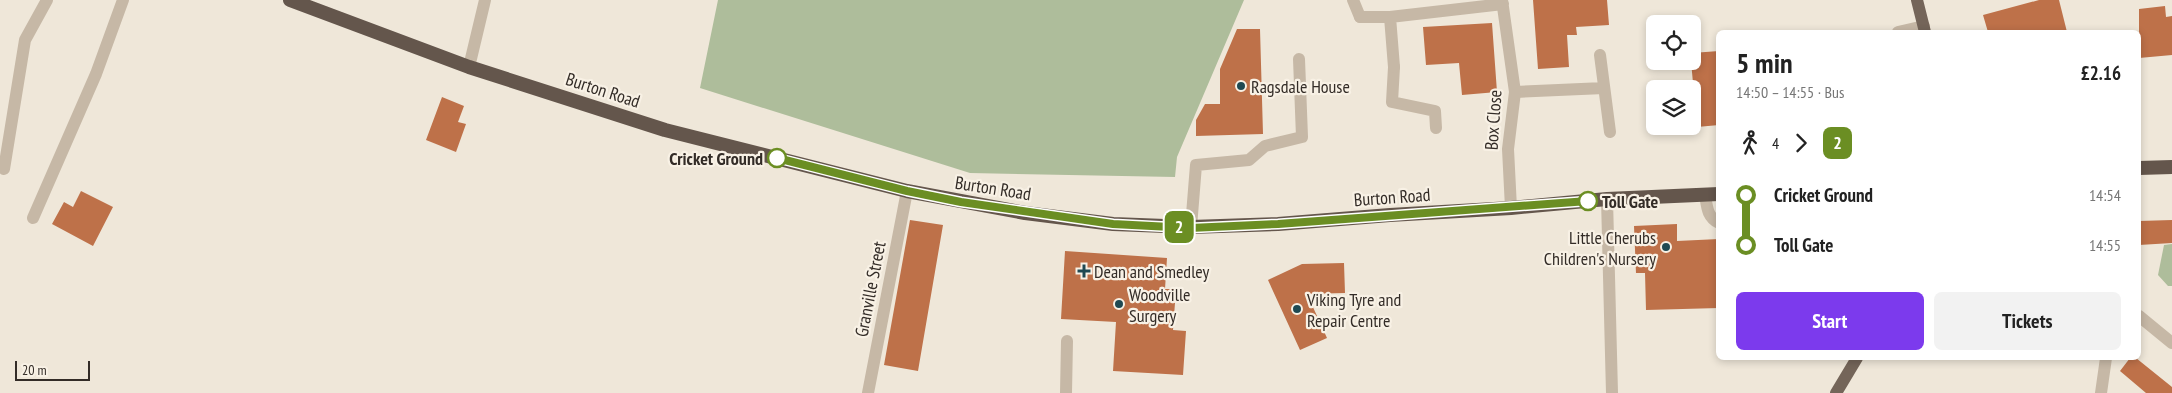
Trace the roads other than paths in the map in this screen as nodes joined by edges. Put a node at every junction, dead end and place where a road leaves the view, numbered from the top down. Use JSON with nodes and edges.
{"nodes":[{"id":1,"x":47,"y":0,"type":"edge"},
{"id":2,"x":123,"y":0,"type":"edge"},
{"id":3,"x":290,"y":0,"type":"edge"},
{"id":4,"x":484,"y":0,"type":"edge"},
{"id":5,"x":1353,"y":0,"type":"edge"},
{"id":6,"x":1918,"y":0,"type":"edge"},
{"id":7,"x":1502,"y":2,"type":"edge"},
{"id":8,"x":1390,"y":17,"type":"junction"},
{"id":9,"x":1925,"y":29,"type":"edge"},
{"id":10,"x":1600,"y":55,"type":"dead end"},
{"id":11,"x":1299,"y":59,"type":"dead end"},
{"id":12,"x":468,"y":67,"type":"junction"},
{"id":13,"x":1604,"y":88,"type":"junction"},
{"id":14,"x":1515,"y":92,"type":"junction"},
{"id":15,"x":1436,"y":128,"type":"dead end"},
{"id":16,"x":1610,"y":132,"type":"dead end"},
{"id":17,"x":2172,"y":167,"type":"edge"},
{"id":18,"x":2141,"y":168,"type":"edge"},
{"id":19,"x":4,"y":169,"type":"dead end"},
{"id":20,"x":907,"y":191,"type":"junction"},
{"id":21,"x":1712,"y":194,"type":"edge"},
{"id":22,"x":1607,"y":199,"type":"junction"},
{"id":23,"x":1511,"y":208,"type":"junction"},
{"id":24,"x":33,"y":218,"type":"dead end"},
{"id":25,"x":1716,"y":222,"type":"edge"},
{"id":26,"x":1190,"y":228,"type":"junction"},
{"id":27,"x":2141,"y":318,"type":"edge"},
{"id":28,"x":1068,"y":341,"type":"dead end"},
{"id":29,"x":2172,"y":343,"type":"edge"},
{"id":30,"x":1857,"y":360,"type":"edge"},
{"id":31,"x":2106,"y":360,"type":"edge"},
{"id":32,"x":868,"y":393,"type":"edge"},
{"id":33,"x":1066,"y":393,"type":"edge"},
{"id":34,"x":1612,"y":393,"type":"edge"},
{"id":35,"x":1836,"y":393,"type":"edge"},
{"id":36,"x":2101,"y":393,"type":"edge"}],
"edges":[{"from":1,"to":19,"type":"street"},
{"from":2,"to":24,"type":"street"},
{"from":3,"to":12,"type":"highway","name":"Burton Road"},
{"from":4,"to":12,"type":"street"},
{"from":5,"to":8,"type":"street","name":"Box Close"},
{"from":6,"to":9,"type":"main road"},
{"from":7,"to":8,"type":"street","name":"Box Close"},
{"from":7,"to":14,"type":"street","name":"Box Close"},
{"from":8,"to":15,"type":"street"},
{"from":10,"to":13,"type":"street"},
{"from":11,"to":26,"type":"street"},
{"from":12,"to":20,"type":"highway","name":"Burton Road"},
{"from":13,"to":14,"type":"street"},
{"from":13,"to":16,"type":"street"},
{"from":14,"to":23,"type":"street","name":"Box Close"},
{"from":17,"to":18,"type":"highway"},
{"from":20,"to":26,"type":"highway","name":"Burton Road"},
{"from":20,"to":32,"type":"street","name":"Granville Street"},
{"from":21,"to":22,"type":"highway","name":"Burton Road"},
{"from":21,"to":25,"type":"street"},
{"from":22,"to":23,"type":"highway","name":"Burton Road"},
{"from":22,"to":34,"type":"street"},
{"from":23,"to":26,"type":"highway","name":"Burton Road"},
{"from":27,"to":29,"type":"street"},
{"from":28,"to":33,"type":"street"},
{"from":30,"to":35,"type":"main road"},
{"from":31,"to":36,"type":"street"}]}
